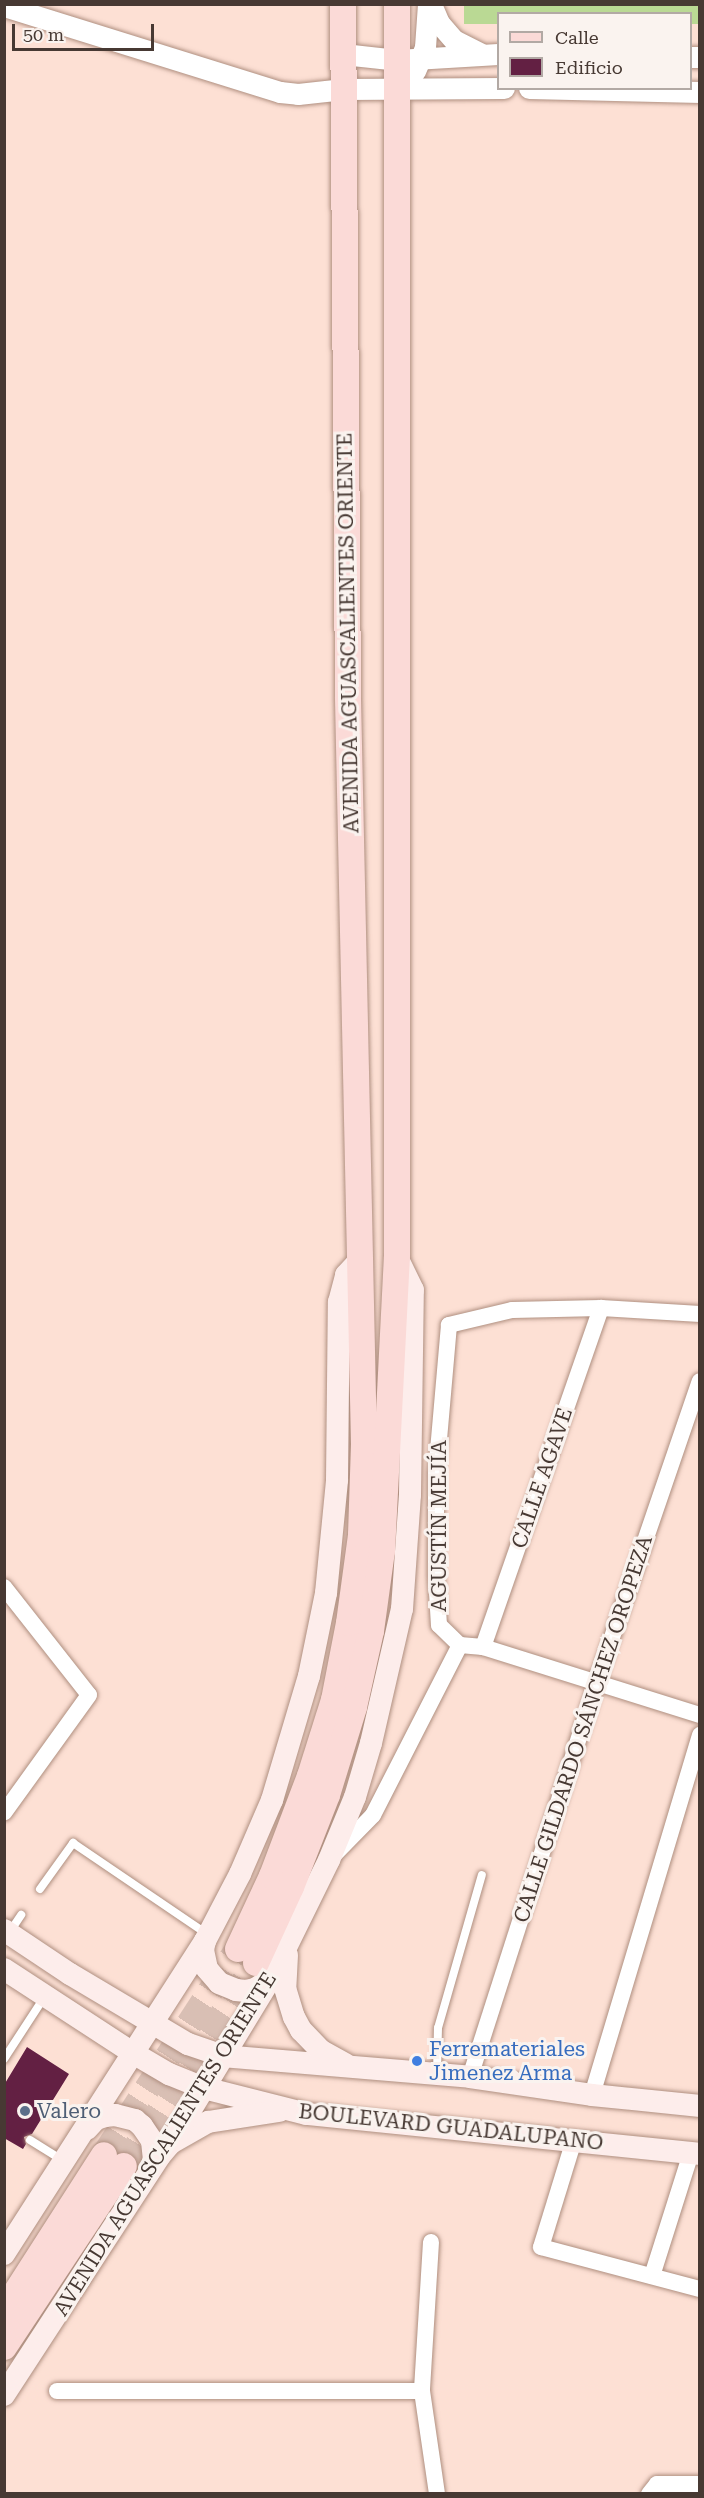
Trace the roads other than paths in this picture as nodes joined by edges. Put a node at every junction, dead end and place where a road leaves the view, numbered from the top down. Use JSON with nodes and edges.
{"nodes":[{"id":1,"x":343,"y":4,"type":"edge"},
{"id":2,"x":397,"y":4,"type":"edge"},
{"id":3,"x":429,"y":4,"type":"edge"},
{"id":4,"x":4,"y":6,"type":"edge"},
{"id":5,"x":343,"y":54,"type":"junction"},
{"id":6,"x":491,"y":55,"type":"edge"},
{"id":7,"x":409,"y":59,"type":"junction"},
{"id":8,"x":497,"y":88,"type":"edge"},
{"id":9,"x":344,"y":89,"type":"junction"},
{"id":10,"x":398,"y":90,"type":"junction"},
{"id":11,"x":614,"y":90,"type":"edge"},
{"id":12,"x":699,"y":92,"type":"edge"},
{"id":13,"x":397,"y":1257,"type":"junction"},
{"id":14,"x":359,"y":1261,"type":"junction"},
{"id":15,"x":601,"y":1308,"type":"junction"},
{"id":16,"x":699,"y":1314,"type":"edge"},
{"id":17,"x":699,"y":1381,"type":"edge"},
{"id":18,"x":8,"y":1600,"type":"edge"},
{"id":19,"x":459,"y":1645,"type":"junction"},
{"id":20,"x":483,"y":1647,"type":"junction"},
{"id":21,"x":596,"y":1684,"type":"junction"},
{"id":22,"x":699,"y":1715,"type":"edge"},
{"id":23,"x":699,"y":1735,"type":"edge"},
{"id":24,"x":4,"y":1813,"type":"edge"},
{"id":25,"x":329,"y":1860,"type":"junction"},
{"id":26,"x":482,"y":1875,"type":"dead end"},
{"id":27,"x":40,"y":1889,"type":"dead end"},
{"id":28,"x":11,"y":1926,"type":"edge"},
{"id":29,"x":206,"y":1938,"type":"junction"},
{"id":30,"x":291,"y":1942,"type":"junction"},
{"id":31,"x":255,"y":1963,"type":"junction"},
{"id":32,"x":4,"y":1969,"type":"edge"},
{"id":33,"x":45,"y":1995,"type":"junction"},
{"id":34,"x":153,"y":2022,"type":"junction"},
{"id":35,"x":133,"y":2053,"type":"junction"},
{"id":36,"x":222,"y":2056,"type":"junction"},
{"id":37,"x":4,"y":2059,"type":"edge"},
{"id":38,"x":358,"y":2068,"type":"junction"},
{"id":39,"x":437,"y":2075,"type":"junction"},
{"id":40,"x":470,"y":2078,"type":"junction"},
{"id":41,"x":204,"y":2088,"type":"junction"},
{"id":42,"x":591,"y":2095,"type":"junction"},
{"id":43,"x":699,"y":2106,"type":"edge"},
{"id":44,"x":287,"y":2109,"type":"junction"},
{"id":45,"x":83,"y":2133,"type":"junction"},
{"id":46,"x":30,"y":2140,"type":"dead end"},
{"id":47,"x":574,"y":2140,"type":"junction"},
{"id":48,"x":170,"y":2144,"type":"junction"},
{"id":49,"x":695,"y":2154,"type":"edge"},
{"id":50,"x":64,"y":2162,"type":"junction"},
{"id":51,"x":148,"y":2174,"type":"junction"},
{"id":52,"x":431,"y":2242,"type":"dead end"},
{"id":53,"x":4,"y":2254,"type":"edge"},
{"id":54,"x":652,"y":2276,"type":"junction"},
{"id":55,"x":699,"y":2289,"type":"edge"},
{"id":56,"x":4,"y":2311,"type":"edge"},
{"id":57,"x":4,"y":2348,"type":"edge"},
{"id":58,"x":57,"y":2391,"type":"dead end"},
{"id":59,"x":422,"y":2391,"type":"junction"},
{"id":60,"x":4,"y":2395,"type":"edge"},
{"id":61,"x":699,"y":2484,"type":"edge"},
{"id":62,"x":437,"y":2493,"type":"edge"},
{"id":63,"x":650,"y":2493,"type":"edge"}],
"edges":[{"from":1,"to":5,"type":"main road","name":"AVENIDA AGUASCALIENTES ORIENTE"},
{"from":2,"to":7,"type":"main road","name":"AVENIDA AGUASCALIENTES ORIENTE"},
{"from":3,"to":6,"type":"street"},
{"from":3,"to":7,"type":"street","name":"AVENIDA AGUASCALIENTES ORIENTE"},
{"from":4,"to":9,"type":"street"},
{"from":5,"to":7,"type":"street"},
{"from":5,"to":9,"type":"main road","name":"AVENIDA AGUASCALIENTES ORIENTE"},
{"from":6,"to":7,"type":"street"},
{"from":7,"to":10,"type":"main road","name":"AVENIDA AGUASCALIENTES ORIENTE"},
{"from":8,"to":10,"type":"street"},
{"from":9,"to":10,"type":"street"},
{"from":9,"to":14,"type":"main road","name":"AVENIDA AGUASCALIENTES ORIENTE"},
{"from":10,"to":13,"type":"main road","name":"AVENIDA AGUASCALIENTES ORIENTE"},
{"from":11,"to":12,"type":"street"},
{"from":13,"to":25,"type":"main road","name":"AVENIDA AGUASCALIENTES ORIENTE"},
{"from":13,"to":31,"type":"main road","name":"AVENIDA AGUASCALIENTES ORIENTE"},
{"from":14,"to":29,"type":"main road"},
{"from":14,"to":31,"type":"main road","name":"AVENIDA AGUASCALIENTES ORIENTE"},
{"from":15,"to":16,"type":"street"},
{"from":15,"to":19,"type":"street","name":"AGUSTÍN MEJÍA"},
{"from":15,"to":20,"type":"street","name":"CALLE AGAVE"},
{"from":17,"to":21,"type":"street","name":"CALLE GILDARDO SÁNCHEZ OROPEZA"},
{"from":18,"to":24,"type":"street"},
{"from":19,"to":20,"type":"street"},
{"from":19,"to":25,"type":"street"},
{"from":20,"to":21,"type":"street"},
{"from":21,"to":22,"type":"street"},
{"from":21,"to":40,"type":"street","name":"CALLE GILDARDO SÁNCHEZ OROPEZA"},
{"from":23,"to":42,"type":"street"},
{"from":25,"to":30,"type":"main road","name":"AVENIDA AGUASCALIENTES ORIENTE"},
{"from":26,"to":39,"type":"lane"},
{"from":27,"to":29,"type":"lane"},
{"from":28,"to":34,"type":"main road"},
{"from":29,"to":31,"type":"main road"},
{"from":29,"to":34,"type":"main road"},
{"from":30,"to":31,"type":"main road","name":"AVENIDA AGUASCALIENTES ORIENTE"},
{"from":30,"to":38,"type":"main road"},
{"from":31,"to":36,"type":"main road","name":"AVENIDA AGUASCALIENTES ORIENTE"},
{"from":32,"to":33,"type":"main road","name":"BOULEVARD GUADALUPANO"},
{"from":33,"to":35,"type":"main road","name":"BOULEVARD GUADALUPANO"},
{"from":33,"to":37,"type":"lane"},
{"from":34,"to":35,"type":"main road"},
{"from":34,"to":36,"type":"main road"},
{"from":35,"to":41,"type":"main road","name":"BOULEVARD GUADALUPANO"},
{"from":35,"to":45,"type":"main road"},
{"from":36,"to":38,"type":"main road"},
{"from":36,"to":41,"type":"main road","name":"AVENIDA AGUASCALIENTES ORIENTE"},
{"from":38,"to":39,"type":"main road"},
{"from":39,"to":40,"type":"main road"},
{"from":40,"to":42,"type":"main road"},
{"from":41,"to":44,"type":"main road","name":"BOULEVARD GUADALUPANO"},
{"from":41,"to":48,"type":"main road","name":"AVENIDA AGUASCALIENTES ORIENTE"},
{"from":42,"to":43,"type":"main road"},
{"from":44,"to":47,"type":"main road","name":"BOULEVARD GUADALUPANO"},
{"from":44,"to":48,"type":"main road"},
{"from":45,"to":50,"type":"main road"},
{"from":45,"to":51,"type":"main road"},
{"from":46,"to":50,"type":"lane"},
{"from":47,"to":49,"type":"main road","name":"BOULEVARD GUADALUPANO"},
{"from":47,"to":54,"type":"street"},
{"from":48,"to":51,"type":"main road","name":"AVENIDA AGUASCALIENTES ORIENTE"},
{"from":49,"to":54,"type":"street"},
{"from":50,"to":53,"type":"main road"},
{"from":51,"to":60,"type":"main road","name":"AVENIDA AGUASCALIENTES ORIENTE"},
{"from":52,"to":59,"type":"street"},
{"from":54,"to":55,"type":"street"},
{"from":56,"to":57,"type":"main road","name":"AVENIDA AGUASCALIENTES ORIENTE"},
{"from":58,"to":59,"type":"street"},
{"from":59,"to":62,"type":"street"},
{"from":61,"to":63,"type":"street"}]}
